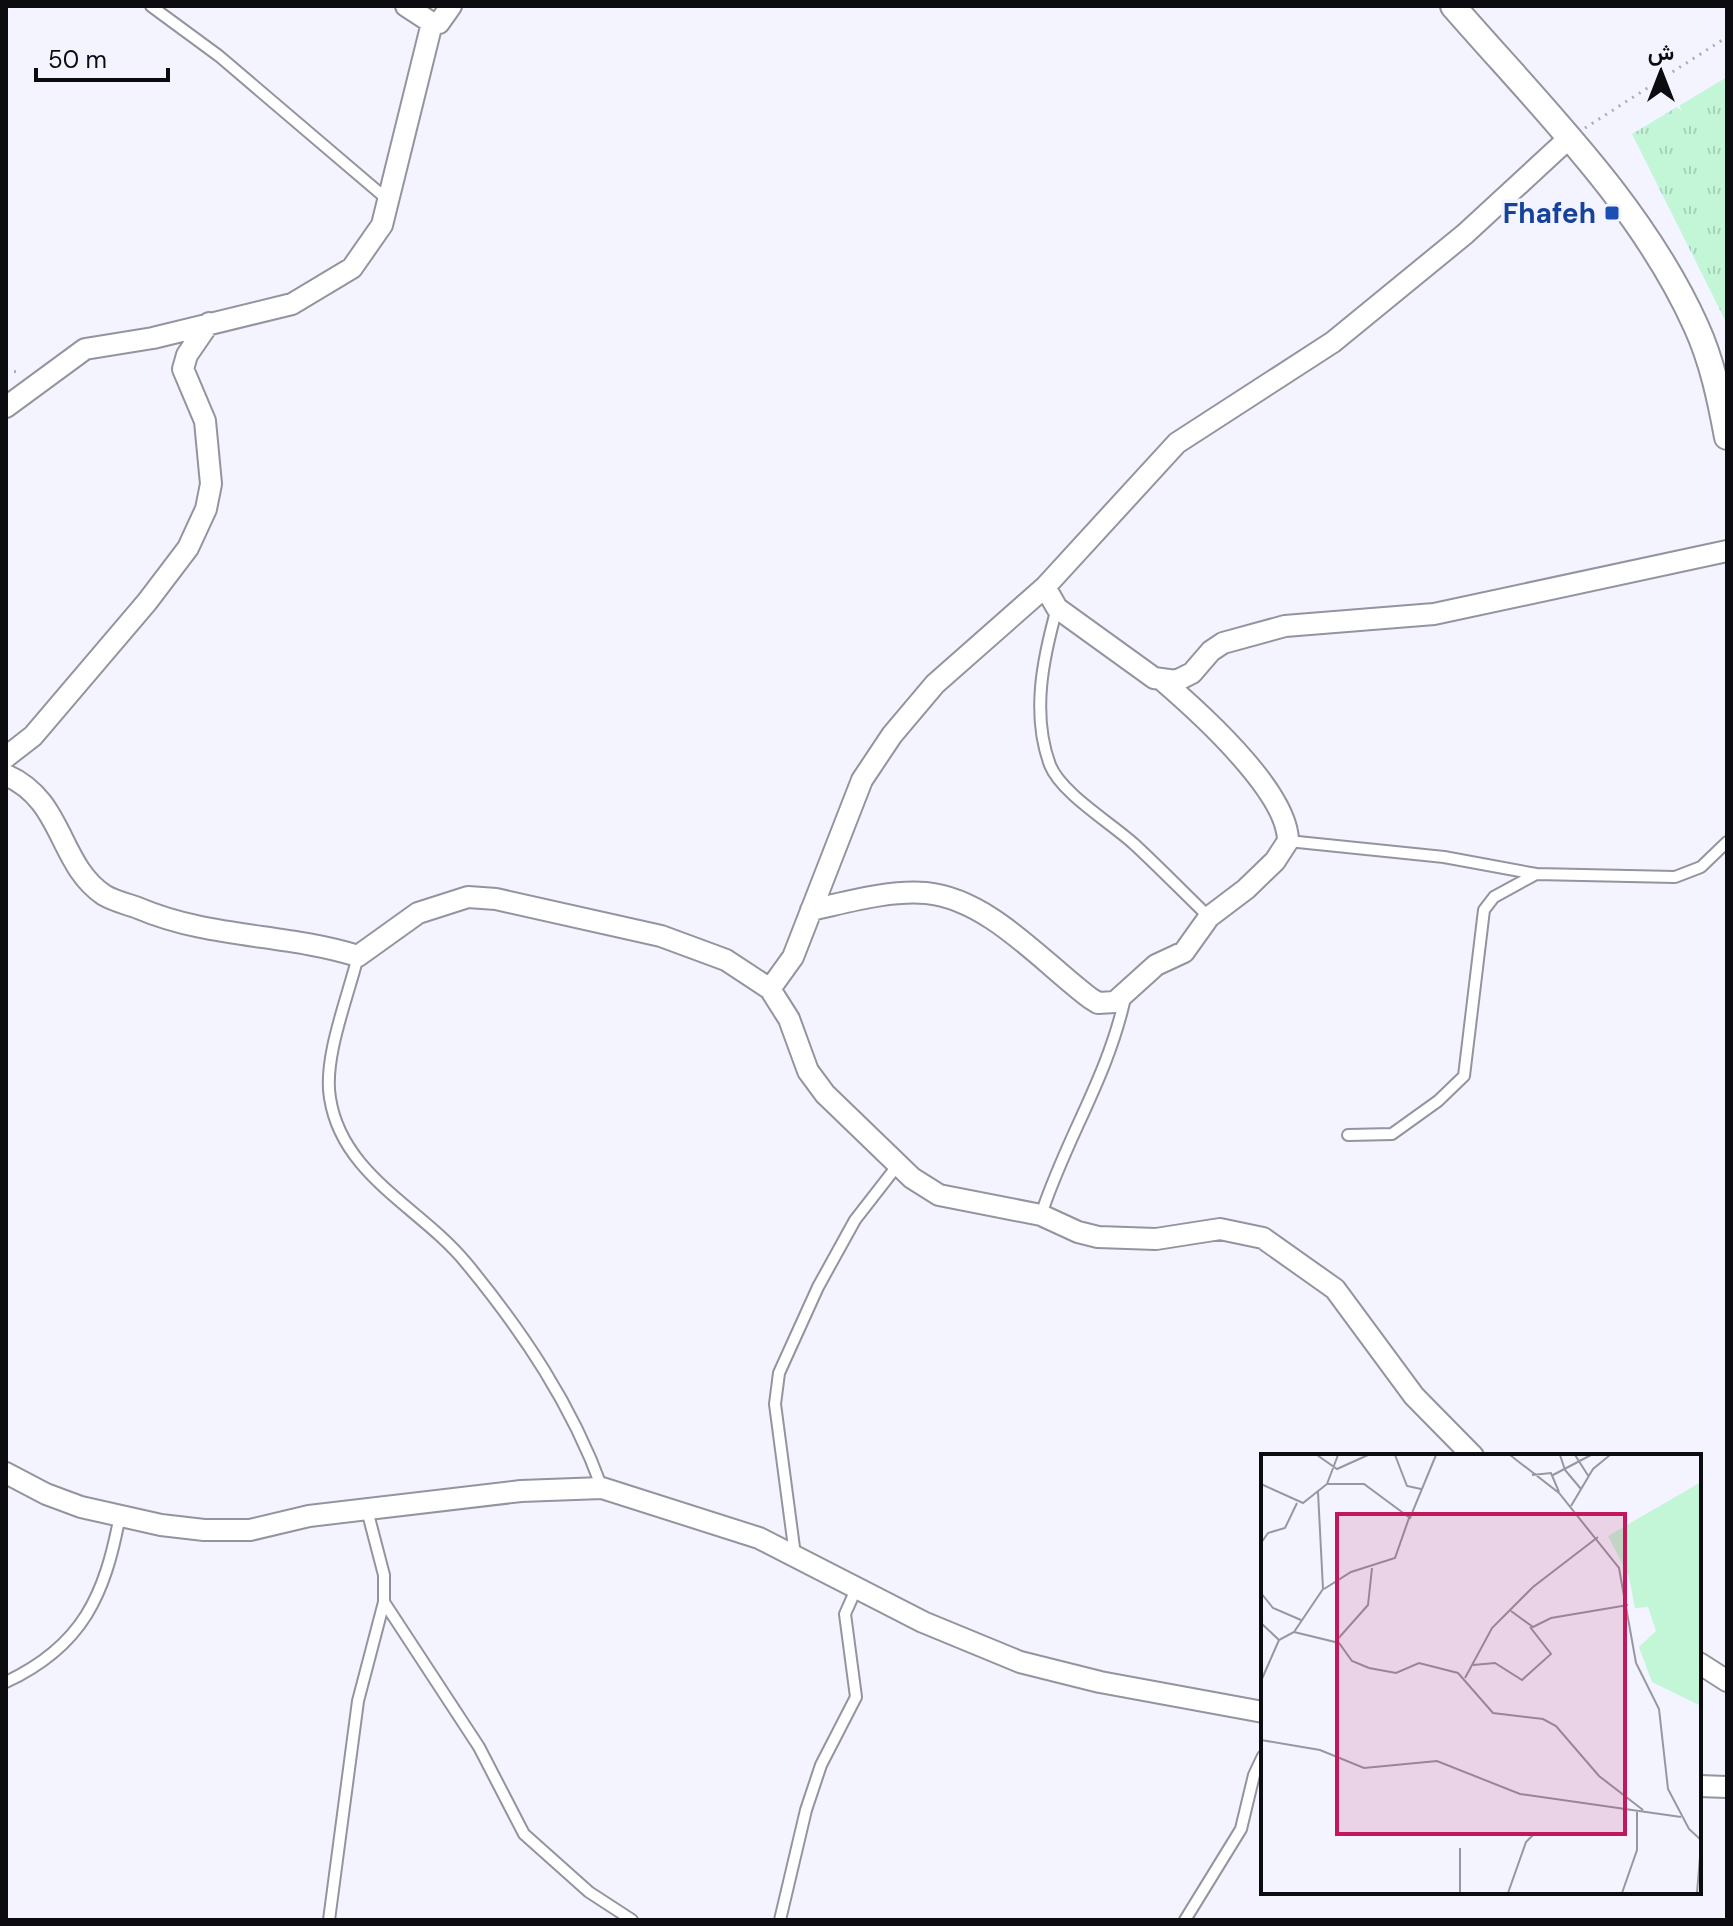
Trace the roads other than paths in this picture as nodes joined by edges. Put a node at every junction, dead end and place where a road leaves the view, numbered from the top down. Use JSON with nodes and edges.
{"nodes":[{"id":1,"x":151,"y":6,"type":"edge"},
{"id":2,"x":406,"y":6,"type":"edge"},
{"id":3,"x":451,"y":6,"type":"edge"},
{"id":4,"x":1453,"y":6,"type":"edge"},
{"id":5,"x":432,"y":23,"type":"junction"},
{"id":6,"x":1568,"y":139,"type":"junction"},
{"id":7,"x":389,"y":201,"type":"junction"},
{"id":8,"x":209,"y":323,"type":"junction"},
{"id":9,"x":6,"y":407,"type":"edge"},
{"id":10,"x":1727,"y":437,"type":"edge"},
{"id":11,"x":1727,"y":551,"type":"edge"},
{"id":12,"x":1045,"y":587,"type":"junction"},
{"id":13,"x":1057,"y":608,"type":"junction"},
{"id":14,"x":1163,"y":681,"type":"junction"},
{"id":15,"x":6,"y":757,"type":"edge"},
{"id":16,"x":6,"y":775,"type":"edge"},
{"id":17,"x":1288,"y":841,"type":"junction"},
{"id":18,"x":1727,"y":842,"type":"edge"},
{"id":19,"x":1536,"y":874,"type":"junction"},
{"id":20,"x":811,"y":910,"type":"junction"},
{"id":21,"x":1209,"y":917,"type":"junction"},
{"id":22,"x":358,"y":956,"type":"junction"},
{"id":23,"x":770,"y":989,"type":"junction"},
{"id":24,"x":1126,"y":993,"type":"junction"},
{"id":25,"x":1348,"y":1135,"type":"dead end"},
{"id":26,"x":897,"y":1166,"type":"junction"},
{"id":27,"x":1041,"y":1215,"type":"junction"},
{"id":28,"x":1471,"y":1454,"type":"edge"},
{"id":29,"x":6,"y":1473,"type":"edge"},
{"id":30,"x":602,"y":1488,"type":"junction"},
{"id":31,"x":367,"y":1510,"type":"junction"},
{"id":32,"x":120,"y":1514,"type":"junction"},
{"id":33,"x":795,"y":1555,"type":"junction"},
{"id":34,"x":857,"y":1587,"type":"junction"},
{"id":35,"x":384,"y":1602,"type":"junction"},
{"id":36,"x":1701,"y":1664,"type":"edge"},
{"id":37,"x":1727,"y":1681,"type":"edge"},
{"id":38,"x":6,"y":1682,"type":"edge"},
{"id":39,"x":1261,"y":1712,"type":"edge"},
{"id":40,"x":1261,"y":1760,"type":"edge"},
{"id":41,"x":1701,"y":1786,"type":"edge"},
{"id":42,"x":1727,"y":1787,"type":"edge"},
{"id":43,"x":329,"y":1920,"type":"edge"},
{"id":44,"x":632,"y":1920,"type":"edge"},
{"id":45,"x":780,"y":1920,"type":"edge"},
{"id":46,"x":1185,"y":1920,"type":"edge"}],
"edges":[{"from":1,"to":7,"type":"lane"},
{"from":2,"to":5,"type":"street"},
{"from":3,"to":5,"type":"street"},
{"from":4,"to":6,"type":"street"},
{"from":5,"to":7,"type":"street"},
{"from":6,"to":10,"type":"street"},
{"from":6,"to":12,"type":"street"},
{"from":7,"to":8,"type":"street"},
{"from":8,"to":9,"type":"street"},
{"from":8,"to":15,"type":"street"},
{"from":11,"to":14,"type":"street"},
{"from":12,"to":13,"type":"street"},
{"from":12,"to":20,"type":"street"},
{"from":13,"to":14,"type":"street"},
{"from":13,"to":21,"type":"lane"},
{"from":14,"to":17,"type":"street"},
{"from":16,"to":22,"type":"street"},
{"from":17,"to":19,"type":"lane"},
{"from":17,"to":21,"type":"street"},
{"from":18,"to":19,"type":"lane"},
{"from":19,"to":25,"type":"lane"},
{"from":20,"to":23,"type":"street"},
{"from":20,"to":24,"type":"street"},
{"from":21,"to":24,"type":"street"},
{"from":22,"to":23,"type":"street"},
{"from":22,"to":30,"type":"lane"},
{"from":23,"to":26,"type":"street"},
{"from":24,"to":27,"type":"lane"},
{"from":26,"to":27,"type":"street"},
{"from":26,"to":33,"type":"lane"},
{"from":27,"to":28,"type":"street"},
{"from":29,"to":32,"type":"street"},
{"from":30,"to":31,"type":"street"},
{"from":30,"to":33,"type":"street"},
{"from":31,"to":32,"type":"street"},
{"from":31,"to":35,"type":"lane"},
{"from":32,"to":38,"type":"lane"},
{"from":33,"to":34,"type":"street"},
{"from":34,"to":39,"type":"street"},
{"from":34,"to":45,"type":"lane"},
{"from":35,"to":43,"type":"lane"},
{"from":35,"to":44,"type":"lane"},
{"from":36,"to":37,"type":"street"},
{"from":40,"to":46,"type":"lane"},
{"from":41,"to":42,"type":"street"}]}
